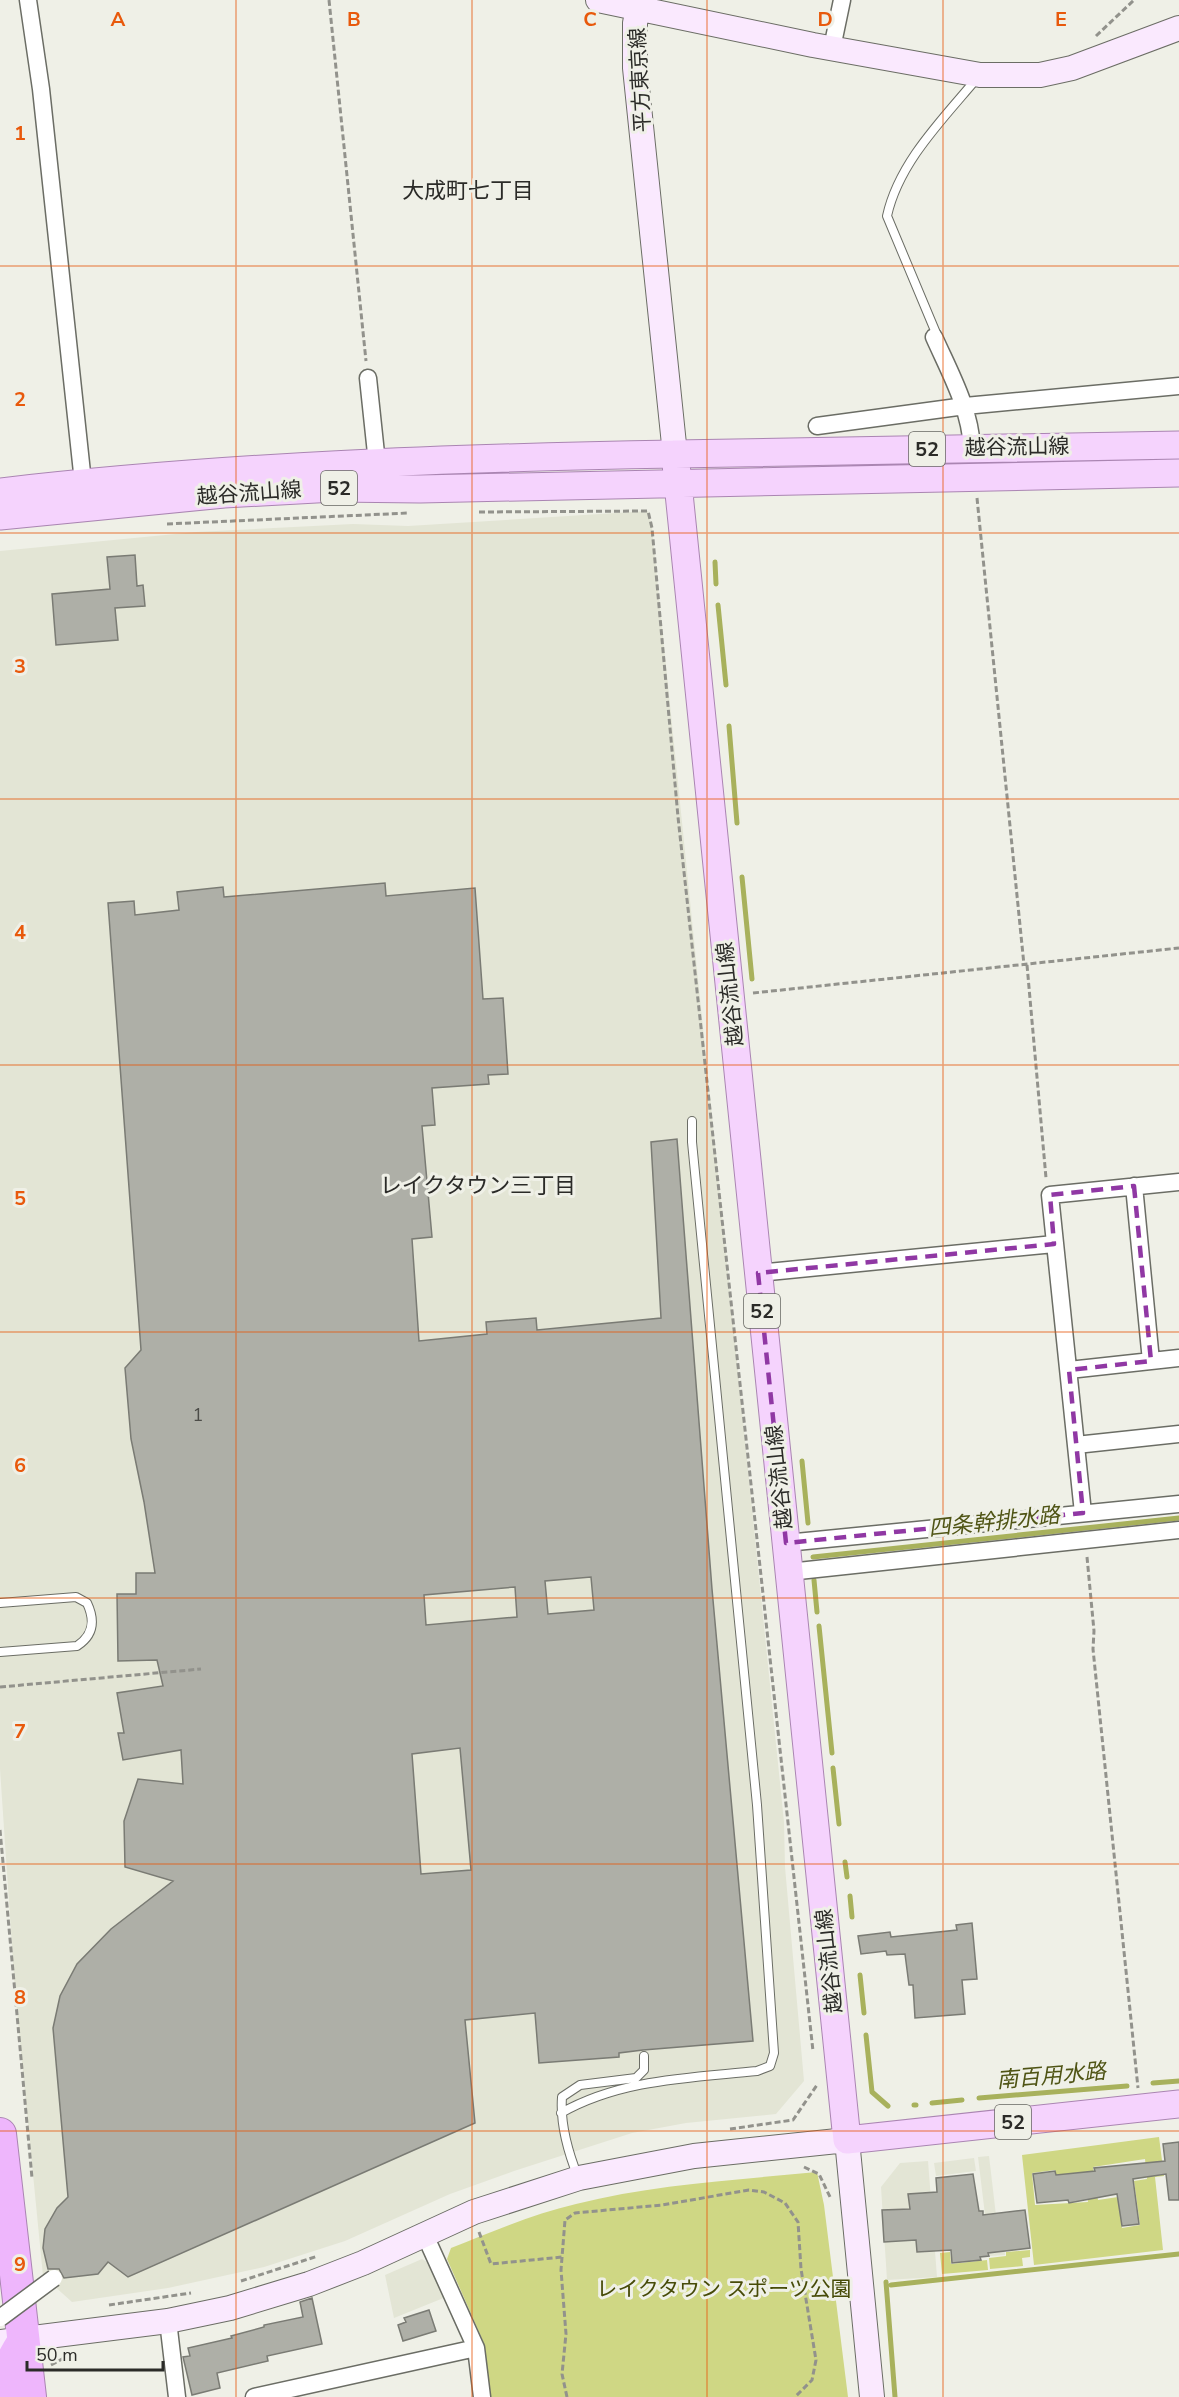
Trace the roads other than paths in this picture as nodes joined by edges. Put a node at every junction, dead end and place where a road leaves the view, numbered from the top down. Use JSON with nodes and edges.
{"nodes":[{"id":1,"x":28,"y":0,"type":"edge"},
{"id":2,"x":598,"y":0,"type":"edge"},
{"id":3,"x":842,"y":0,"type":"edge"},
{"id":4,"x":638,"y":8,"type":"junction"},
{"id":5,"x":1179,"y":28,"type":"edge"},
{"id":6,"x":832,"y":48,"type":"junction"},
{"id":7,"x":980,"y":75,"type":"junction"},
{"id":8,"x":934,"y":336,"type":"joint"},
{"id":9,"x":368,"y":378,"type":"road end"},
{"id":10,"x":1179,"y":386,"type":"edge"},
{"id":11,"x":965,"y":406,"type":"junction"},
{"id":12,"x":817,"y":426,"type":"dead end"},
{"id":13,"x":1179,"y":446,"type":"edge"},
{"id":14,"x":972,"y":448,"type":"junction"},
{"id":15,"x":675,"y":454,"type":"junction"},
{"id":16,"x":377,"y":463,"type":"junction"},
{"id":17,"x":1179,"y":473,"type":"edge"},
{"id":18,"x":83,"y":482,"type":"junction"},
{"id":19,"x":678,"y":483,"type":"junction"},
{"id":20,"x":0,"y":492,"type":"edge"},
{"id":21,"x":0,"y":516,"type":"edge"},
{"id":22,"x":692,"y":1121,"type":"dead end"},
{"id":23,"x":1179,"y":1182,"type":"edge"},
{"id":24,"x":1134,"y":1186,"type":"junction"},
{"id":25,"x":1054,"y":1244,"type":"junction"},
{"id":26,"x":758,"y":1274,"type":"junction"},
{"id":27,"x":1179,"y":1358,"type":"edge"},
{"id":28,"x":1151,"y":1361,"type":"junction"},
{"id":29,"x":1069,"y":1370,"type":"junction"},
{"id":30,"x":1179,"y":1434,"type":"edge"},
{"id":31,"x":1076,"y":1445,"type":"junction"},
{"id":32,"x":1179,"y":1504,"type":"edge"},
{"id":33,"x":1083,"y":1513,"type":"junction"},
{"id":34,"x":1179,"y":1530,"type":"edge"},
{"id":35,"x":786,"y":1543,"type":"junction"},
{"id":36,"x":789,"y":1572,"type":"junction"},
{"id":37,"x":0,"y":1603,"type":"edge"},
{"id":38,"x":0,"y":1652,"type":"edge"},
{"id":39,"x":644,"y":2056,"type":"dead end"},
{"id":40,"x":1179,"y":2104,"type":"edge"},
{"id":41,"x":561,"y":2113,"type":"junction"},
{"id":42,"x":0,"y":2133,"type":"edge"},
{"id":43,"x":847,"y":2140,"type":"junction"},
{"id":44,"x":579,"y":2178,"type":"junction"},
{"id":45,"x":424,"y":2234,"type":"junction"},
{"id":46,"x":54,"y":2278,"type":"dead end"},
{"id":47,"x":0,"y":2318,"type":"edge"},
{"id":48,"x":168,"y":2321,"type":"junction"},
{"id":49,"x":12,"y":2341,"type":"edge"},
{"id":50,"x":476,"y":2348,"type":"junction"},
{"id":51,"x":8,"y":2397,"type":"edge"},
{"id":52,"x":30,"y":2397,"type":"edge"},
{"id":53,"x":177,"y":2397,"type":"edge"},
{"id":54,"x":254,"y":2397,"type":"edge"},
{"id":55,"x":482,"y":2397,"type":"edge"},
{"id":56,"x":872,"y":2397,"type":"edge"}],
"edges":[{"from":1,"to":18,"type":"street"},
{"from":2,"to":4,"type":"main road"},
{"from":3,"to":6,"type":"street"},
{"from":4,"to":6,"type":"main road","name":"平方東京線"},
{"from":4,"to":15,"type":"main road","name":"平方東京線"},
{"from":5,"to":7,"type":"main road","name":"平方東京線"},
{"from":6,"to":7,"type":"main road","name":"平方東京線"},
{"from":7,"to":8,"type":"lane"},
{"from":8,"to":11,"type":"street"},
{"from":9,"to":16,"type":"street"},
{"from":10,"to":11,"type":"street"},
{"from":11,"to":12,"type":"street"},
{"from":11,"to":14,"type":"street"},
{"from":13,"to":14,"type":"main road","name":"越谷流山線","number":"52"},
{"from":14,"to":15,"type":"main road","name":"越谷流山線","number":"52"},
{"from":15,"to":16,"type":"main road","name":"越谷流山線","number":"52"},
{"from":15,"to":19,"type":"main road","name":"越谷流山線","number":"52"},
{"from":16,"to":18,"type":"main road","name":"越谷流山線","number":"52"},
{"from":17,"to":19,"type":"main road","name":"越谷流山線","number":"52"},
{"from":18,"to":20,"type":"main road","name":"越谷流山線","number":"52"},
{"from":19,"to":21,"type":"main road","name":"越谷流山線","number":"52"},
{"from":19,"to":26,"type":"main road","name":"越谷流山線","number":"52"},
{"from":22,"to":41,"type":"lane"},
{"from":23,"to":24,"type":"street"},
{"from":24,"to":25,"type":"street"},
{"from":24,"to":28,"type":"street"},
{"from":25,"to":26,"type":"street"},
{"from":25,"to":29,"type":"street"},
{"from":26,"to":35,"type":"main road","name":"越谷流山線","number":"52"},
{"from":27,"to":28,"type":"street"},
{"from":28,"to":29,"type":"street"},
{"from":29,"to":31,"type":"street"},
{"from":30,"to":31,"type":"street"},
{"from":31,"to":33,"type":"street"},
{"from":32,"to":33,"type":"street"},
{"from":33,"to":35,"type":"street"},
{"from":34,"to":36,"type":"street"},
{"from":35,"to":36,"type":"main road","name":"越谷流山線","number":"52"},
{"from":36,"to":43,"type":"main road","name":"越谷流山線","number":"52"},
{"from":37,"to":38,"type":"lane"},
{"from":39,"to":41,"type":"lane"},
{"from":40,"to":43,"type":"main road","number":"52"},
{"from":41,"to":44,"type":"lane"},
{"from":42,"to":49,"type":"highway"},
{"from":43,"to":44,"type":"main road"},
{"from":43,"to":56,"type":"main road"},
{"from":44,"to":45,"type":"main road"},
{"from":45,"to":48,"type":"main road"},
{"from":45,"to":50,"type":"street"},
{"from":46,"to":47,"type":"street","bridge":true},
{"from":48,"to":49,"type":"main road"},
{"from":48,"to":53,"type":"street"},
{"from":49,"to":51,"type":"highway"},
{"from":49,"to":52,"type":"highway"},
{"from":50,"to":54,"type":"street"},
{"from":50,"to":55,"type":"street"}]}
